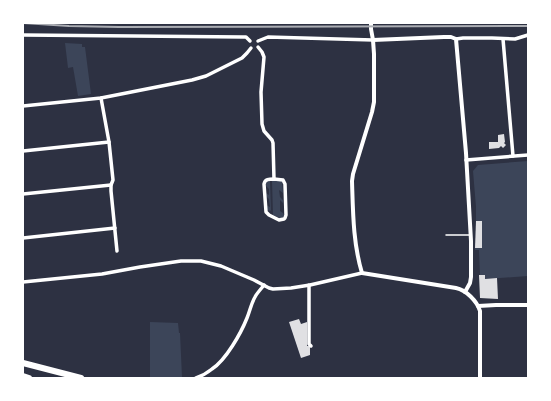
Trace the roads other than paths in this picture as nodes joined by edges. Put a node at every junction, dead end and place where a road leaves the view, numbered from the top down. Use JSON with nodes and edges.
{"nodes":[{"id":1,"x":371,"y":23,"type":"edge"},
{"id":2,"x":23,"y":35,"type":"edge"},
{"id":3,"x":528,"y":35,"type":"edge"},
{"id":4,"x":456,"y":39,"type":"junction"},
{"id":5,"x":502,"y":39,"type":"junction"},
{"id":6,"x":373,"y":40,"type":"junction"},
{"id":7,"x":250,"y":41,"type":"junction"},
{"id":8,"x":258,"y":41,"type":"junction"},
{"id":9,"x":258,"y":47,"type":"junction"},
{"id":10,"x":251,"y":48,"type":"junction"},
{"id":11,"x":101,"y":98,"type":"junction"},
{"id":12,"x":23,"y":106,"type":"edge"},
{"id":13,"x":109,"y":142,"type":"junction"},
{"id":14,"x":23,"y":151,"type":"edge"},
{"id":15,"x":528,"y":155,"type":"edge"},
{"id":16,"x":513,"y":156,"type":"junction"},
{"id":17,"x":466,"y":160,"type":"junction"},
{"id":18,"x":274,"y":179,"type":"junction"},
{"id":19,"x":111,"y":185,"type":"junction"},
{"id":20,"x":23,"y":194,"type":"edge"},
{"id":21,"x":115,"y":228,"type":"junction"},
{"id":22,"x":446,"y":235,"type":"dead end"},
{"id":23,"x":470,"y":235,"type":"junction"},
{"id":24,"x":23,"y":238,"type":"edge"},
{"id":25,"x":117,"y":251,"type":"dead end"},
{"id":26,"x":362,"y":273,"type":"junction"},
{"id":27,"x":23,"y":282,"type":"edge"},
{"id":28,"x":264,"y":285,"type":"junction"},
{"id":29,"x":309,"y":285,"type":"junction"},
{"id":30,"x":465,"y":292,"type":"junction"},
{"id":31,"x":528,"y":305,"type":"edge"},
{"id":32,"x":478,"y":306,"type":"junction"},
{"id":33,"x":311,"y":346,"type":"dead end"},
{"id":34,"x":23,"y":363,"type":"edge"},
{"id":35,"x":23,"y":376,"type":"edge"},
{"id":36,"x":29,"y":378,"type":"edge"},
{"id":37,"x":81,"y":378,"type":"edge"},
{"id":38,"x":196,"y":378,"type":"edge"},
{"id":39,"x":480,"y":378,"type":"edge"}],
"edges":[{"from":1,"to":6,"type":"street"},
{"from":2,"to":7,"type":"street"},
{"from":3,"to":5,"type":"street"},
{"from":4,"to":5,"type":"street"},
{"from":4,"to":6,"type":"street"},
{"from":4,"to":17,"type":"street"},
{"from":5,"to":16,"type":"street"},
{"from":6,"to":8,"type":"street"},
{"from":6,"to":26,"type":"street"},
{"from":7,"to":8,"type":"street"},
{"from":7,"to":10,"type":"street"},
{"from":8,"to":9,"type":"street"},
{"from":9,"to":10,"type":"street"},
{"from":9,"to":18,"type":"street"},
{"from":10,"to":11,"type":"street"},
{"from":11,"to":12,"type":"street"},
{"from":11,"to":13,"type":"street"},
{"from":13,"to":14,"type":"street"},
{"from":13,"to":19,"type":"street"},
{"from":15,"to":16,"type":"street"},
{"from":16,"to":17,"type":"street"},
{"from":17,"to":23,"type":"street"},
{"from":18,"to":18,"type":"street"},
{"from":19,"to":20,"type":"street"},
{"from":19,"to":21,"type":"street"},
{"from":21,"to":24,"type":"street"},
{"from":21,"to":25,"type":"street"},
{"from":22,"to":23,"type":"lane"},
{"from":23,"to":30,"type":"street"},
{"from":26,"to":29,"type":"street"},
{"from":26,"to":30,"type":"street"},
{"from":27,"to":28,"type":"street"},
{"from":28,"to":29,"type":"street"},
{"from":28,"to":38,"type":"street"},
{"from":29,"to":33,"type":"street"},
{"from":30,"to":32,"type":"street"},
{"from":31,"to":32,"type":"street"},
{"from":32,"to":39,"type":"street"},
{"from":34,"to":37,"type":"highway"},
{"from":35,"to":36,"type":"highway"}]}
